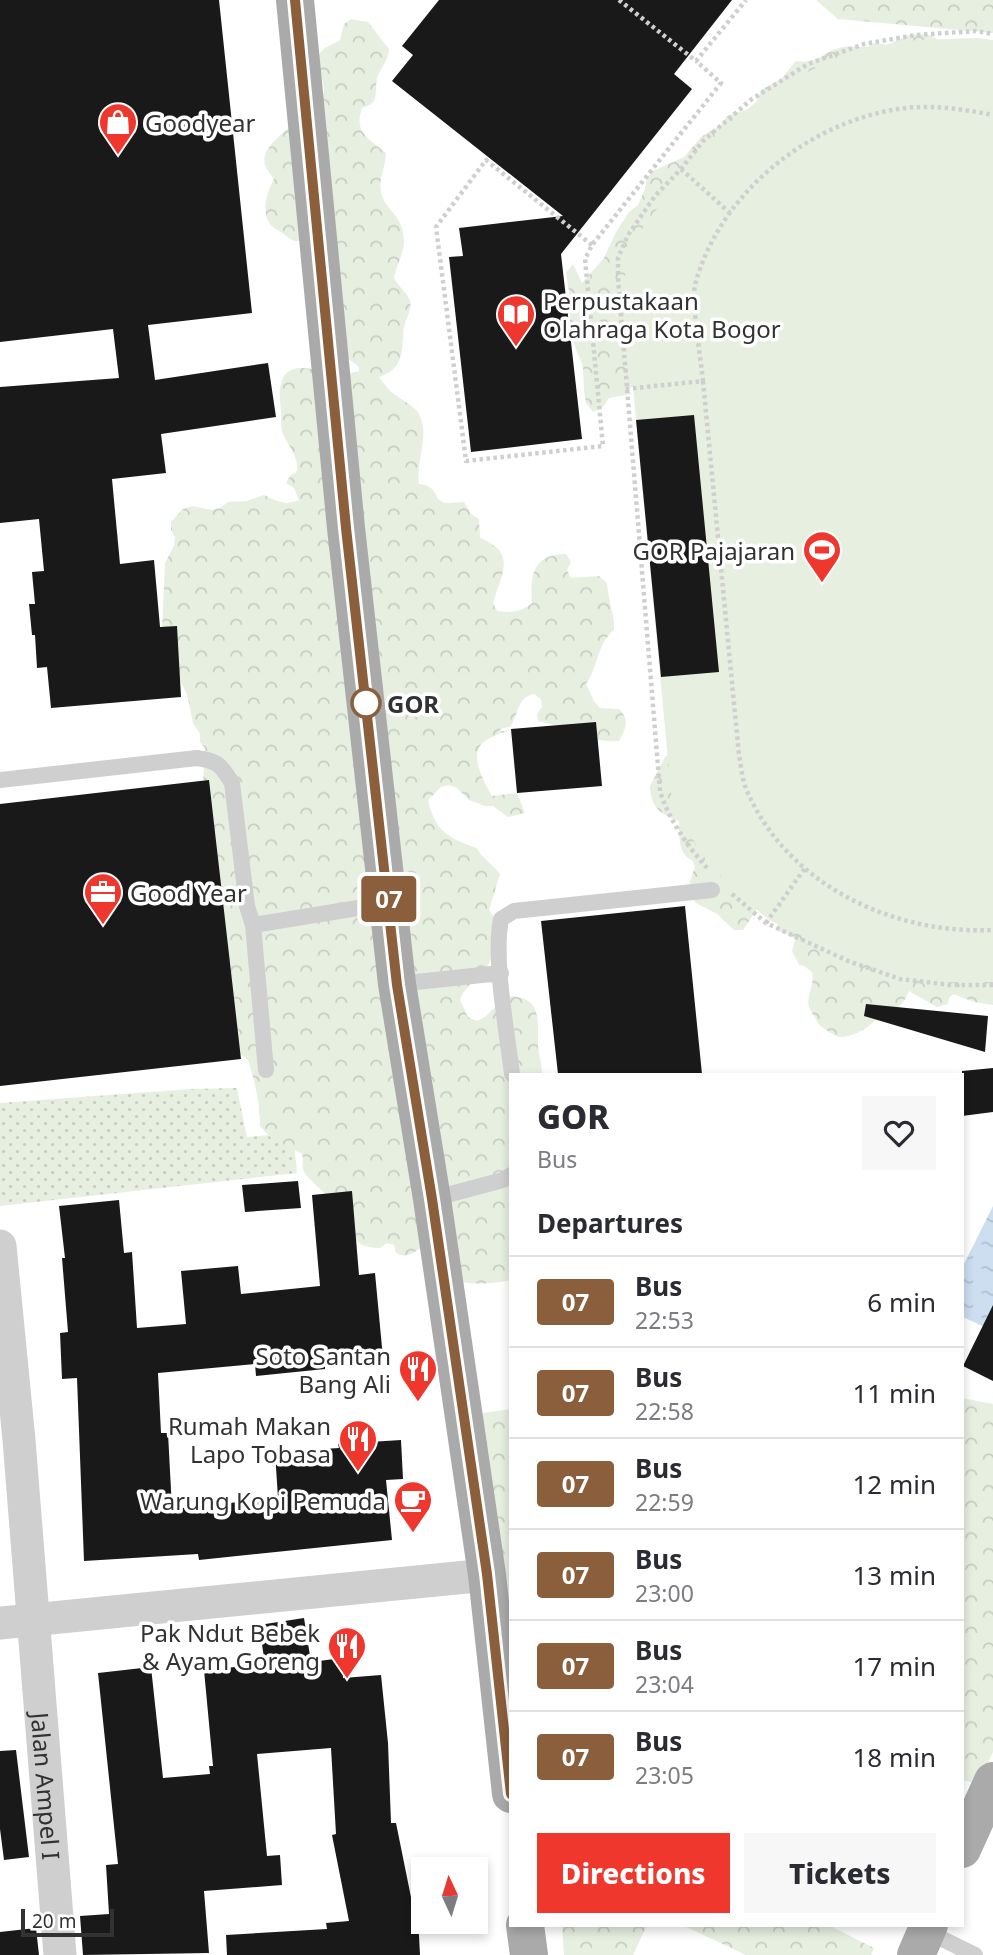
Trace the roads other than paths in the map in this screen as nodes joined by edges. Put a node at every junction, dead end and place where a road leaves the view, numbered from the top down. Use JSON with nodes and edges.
{"nodes":[{"id":1,"x":295,"y":0,"type":"edge"},
{"id":2,"x":0,"y":780,"type":"edge"},
{"id":3,"x":719,"y":890,"type":"road end"},
{"id":4,"x":390,"y":903,"type":"junction"},
{"id":5,"x":253,"y":925,"type":"junction"},
{"id":6,"x":501,"y":973,"type":"junction"},
{"id":7,"x":397,"y":985,"type":"junction"},
{"id":8,"x":266,"y":1070,"type":"dead end"},
{"id":9,"x":512,"y":1073,"type":"edge"},
{"id":10,"x":509,"y":1176,"type":"edge"},
{"id":11,"x":432,"y":1199,"type":"junction"},
{"id":12,"x":0,"y":1246,"type":"edge"},
{"id":13,"x":487,"y":1574,"type":"junction"},
{"id":14,"x":16,"y":1621,"type":"edge"},
{"id":15,"x":509,"y":1776,"type":"edge"},
{"id":16,"x":993,"y":1781,"type":"edge"},
{"id":17,"x":964,"y":1845,"type":"edge"},
{"id":18,"x":525,"y":1927,"type":"edge"},
{"id":19,"x":924,"y":1937,"type":"edge"},
{"id":20,"x":60,"y":1955,"type":"edge"},
{"id":21,"x":528,"y":1955,"type":"edge"},
{"id":22,"x":975,"y":1955,"type":"edge"}],
"edges":[{"from":1,"to":4,"type":"main road"},
{"from":2,"to":5,"type":"lane"},
{"from":3,"to":6,"type":"lane"},
{"from":4,"to":5,"type":"lane"},
{"from":4,"to":7,"type":"main road"},
{"from":5,"to":8,"type":"lane"},
{"from":6,"to":7,"type":"lane"},
{"from":6,"to":9,"type":"lane"},
{"from":7,"to":11,"type":"main road"},
{"from":10,"to":11,"type":"lane"},
{"from":11,"to":13,"type":"main road"},
{"from":12,"to":14,"type":"street","name":"Jalan Ampel I"},
{"from":13,"to":14,"type":"street"},
{"from":13,"to":15,"type":"main road"},
{"from":14,"to":20,"type":"street","name":"Jalan Ampel I"},
{"from":16,"to":17,"type":"main road"},
{"from":18,"to":21,"type":"main road"},
{"from":19,"to":22,"type":"lane"}]}
